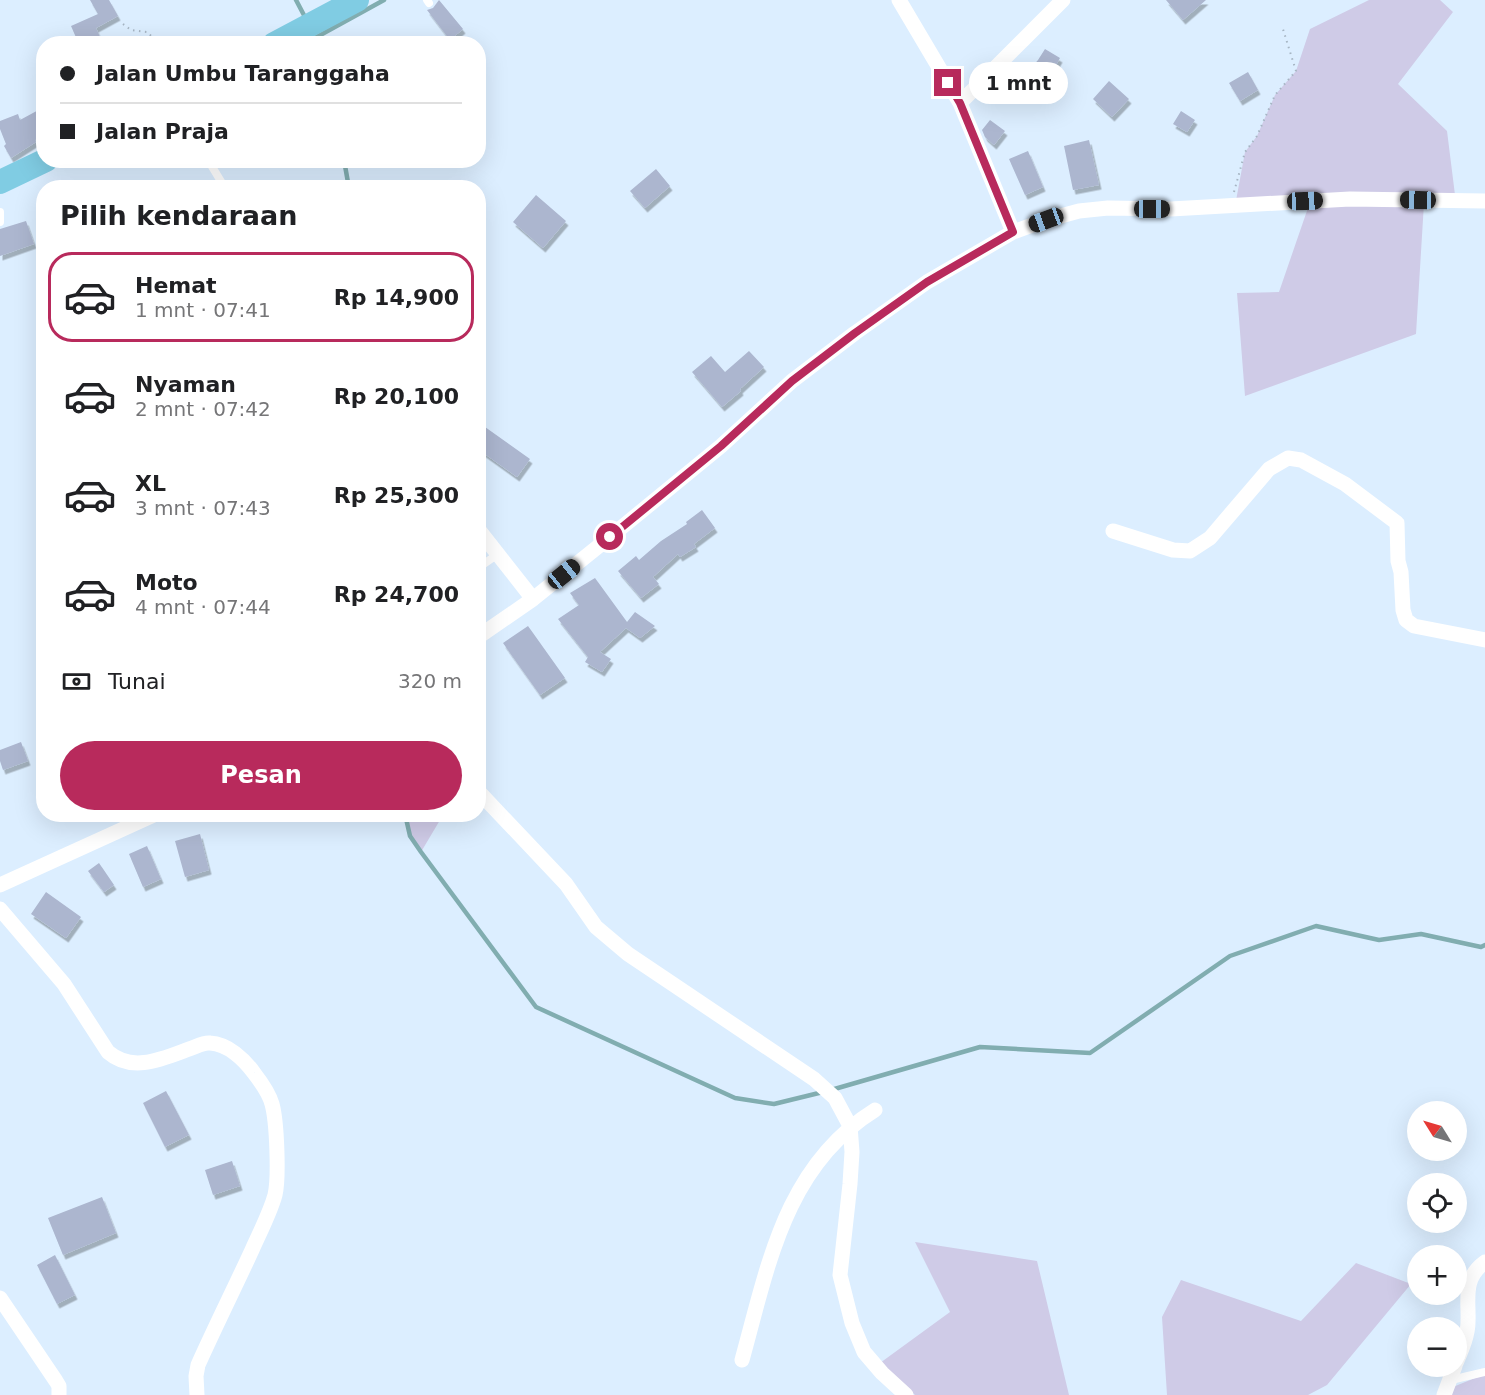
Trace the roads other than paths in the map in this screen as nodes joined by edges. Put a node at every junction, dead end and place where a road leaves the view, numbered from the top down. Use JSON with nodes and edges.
{"nodes":[{"id":1,"x":357,"y":0,"type":"edge"},
{"id":2,"x":899,"y":0,"type":"edge"},
{"id":3,"x":1064,"y":0,"type":"edge"},
{"id":4,"x":289,"y":36,"type":"edge"},
{"id":5,"x":960,"y":103,"type":"junction"},
{"id":6,"x":36,"y":165,"type":"edge"},
{"id":7,"x":0,"y":182,"type":"edge"},
{"id":8,"x":1485,"y":201,"type":"edge"},
{"id":9,"x":0,"y":212,"type":"edge"},
{"id":10,"x":0,"y":222,"type":"edge"},
{"id":11,"x":1013,"y":232,"type":"junction"},
{"id":12,"x":1113,"y":531,"type":"dead end"},
{"id":13,"x":486,"y":539,"type":"edge"},
{"id":14,"x":498,"y":554,"type":"junction"},
{"id":15,"x":486,"y":562,"type":"edge"},
{"id":16,"x":533,"y":599,"type":"junction"},
{"id":17,"x":486,"y":631,"type":"edge"},
{"id":18,"x":1485,"y":640,"type":"edge"},
{"id":19,"x":486,"y":799,"type":"edge"},
{"id":20,"x":138,"y":822,"type":"edge"},
{"id":21,"x":0,"y":885,"type":"edge"},
{"id":22,"x":0,"y":909,"type":"edge"},
{"id":23,"x":874,"y":1110,"type":"dead end"},
{"id":24,"x":850,"y":1126,"type":"junction"},
{"id":25,"x":1485,"y":1262,"type":"edge"},
{"id":26,"x":0,"y":1298,"type":"edge"},
{"id":27,"x":1467,"y":1325,"type":"edge"},
{"id":28,"x":742,"y":1360,"type":"dead end"},
{"id":29,"x":1485,"y":1372,"type":"edge"},
{"id":30,"x":1467,"y":1374,"type":"edge"},
{"id":31,"x":59,"y":1395,"type":"edge"},
{"id":32,"x":196,"y":1395,"type":"edge"},
{"id":33,"x":906,"y":1395,"type":"edge"}],
"edges":[{"from":1,"to":4,"type":"highway"},
{"from":2,"to":5,"type":"street"},
{"from":3,"to":5,"type":"street"},
{"from":5,"to":11,"type":"street"},
{"from":6,"to":7,"type":"highway"},
{"from":8,"to":11,"type":"street"},
{"from":9,"to":10,"type":"lane"},
{"from":11,"to":16,"type":"street"},
{"from":12,"to":18,"type":"street"},
{"from":13,"to":14,"type":"street"},
{"from":14,"to":15,"type":"lane"},
{"from":14,"to":16,"type":"street"},
{"from":16,"to":17,"type":"street"},
{"from":19,"to":24,"type":"street"},
{"from":20,"to":21,"type":"street"},
{"from":22,"to":32,"type":"street"},
{"from":23,"to":24,"type":"street"},
{"from":24,"to":28,"type":"street"},
{"from":24,"to":33,"type":"street"},
{"from":25,"to":27,"type":"street"},
{"from":26,"to":31,"type":"street"},
{"from":29,"to":30,"type":"lane"}]}
